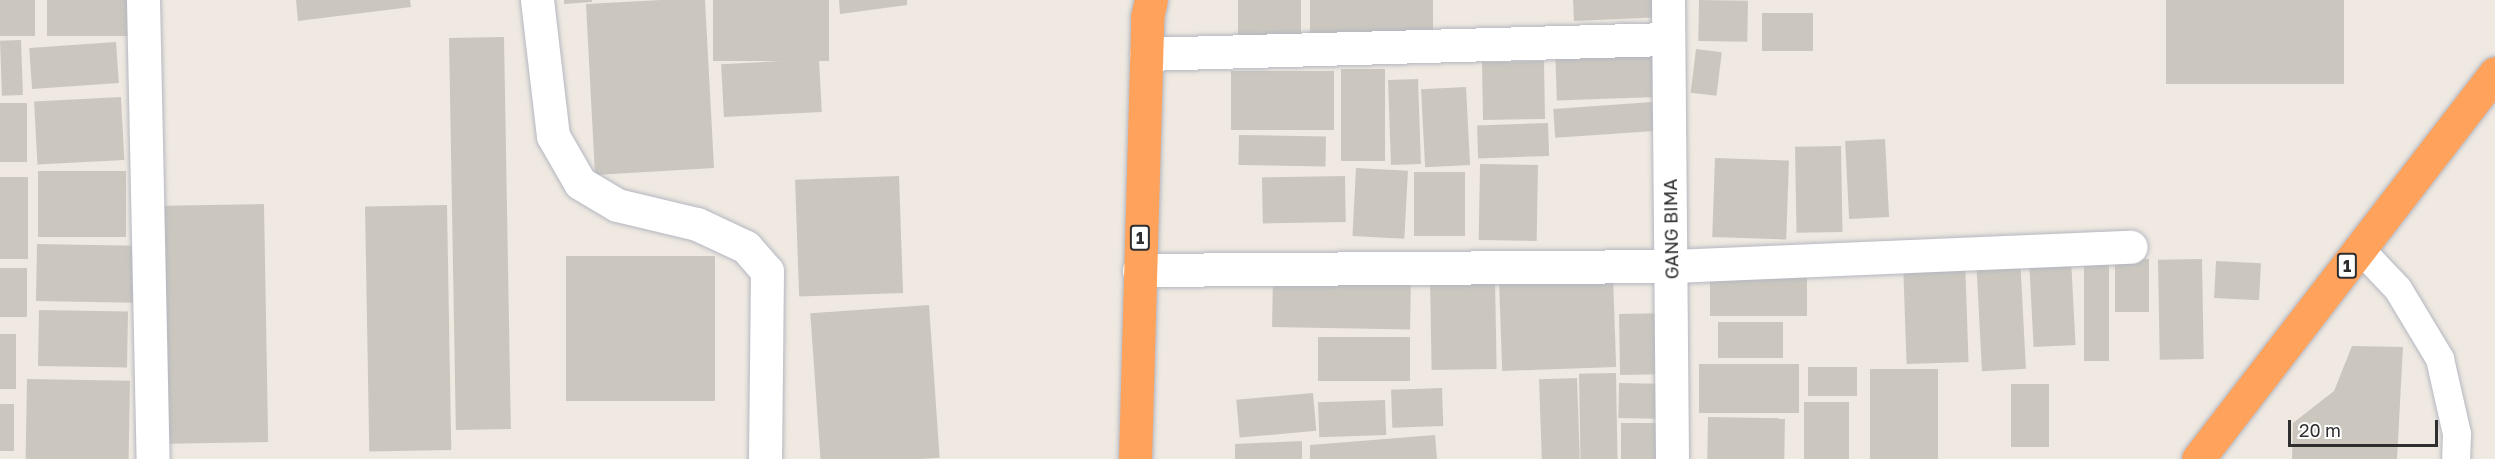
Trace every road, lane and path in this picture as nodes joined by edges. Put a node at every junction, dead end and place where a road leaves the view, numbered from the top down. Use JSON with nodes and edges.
{"nodes":[{"id":1,"x":143,"y":0,"type":"edge"},
{"id":2,"x":537,"y":0,"type":"edge"},
{"id":3,"x":1668,"y":0,"type":"edge"},
{"id":4,"x":1147,"y":6,"type":"edge"},
{"id":5,"x":1668,"y":39,"type":"junction"},
{"id":6,"x":1146,"y":54,"type":"junction"},
{"id":7,"x":2495,"y":73,"type":"edge"},
{"id":8,"x":2131,"y":247,"type":"dead end"},
{"id":9,"x":2360,"y":249,"type":"junction"},
{"id":10,"x":1672,"y":266,"type":"junction"},
{"id":11,"x":1139,"y":270,"type":"junction"},
{"id":12,"x":153,"y":459,"type":"edge"},
{"id":13,"x":765,"y":459,"type":"edge"},
{"id":14,"x":1135,"y":459,"type":"edge"},
{"id":15,"x":1672,"y":459,"type":"edge"},
{"id":16,"x":2198,"y":459,"type":"edge"},
{"id":17,"x":2456,"y":459,"type":"edge"}],
"edges":[{"from":1,"to":12,"type":"street"},
{"from":2,"to":13,"type":"street"},
{"from":3,"to":5,"type":"street","name":"GANG BIMA"},
{"from":4,"to":6,"type":"highway","number":"1"},
{"from":5,"to":6,"type":"street"},
{"from":5,"to":10,"type":"street","name":"GANG BIMA"},
{"from":6,"to":11,"type":"highway","number":"1"},
{"from":7,"to":9,"type":"highway","number":"1"},
{"from":8,"to":10,"type":"street"},
{"from":9,"to":16,"type":"highway","number":"1"},
{"from":9,"to":17,"type":"lane"},
{"from":10,"to":11,"type":"street"},
{"from":10,"to":15,"type":"street","name":"GANG BIMA"},
{"from":11,"to":14,"type":"highway","number":"1"}]}
